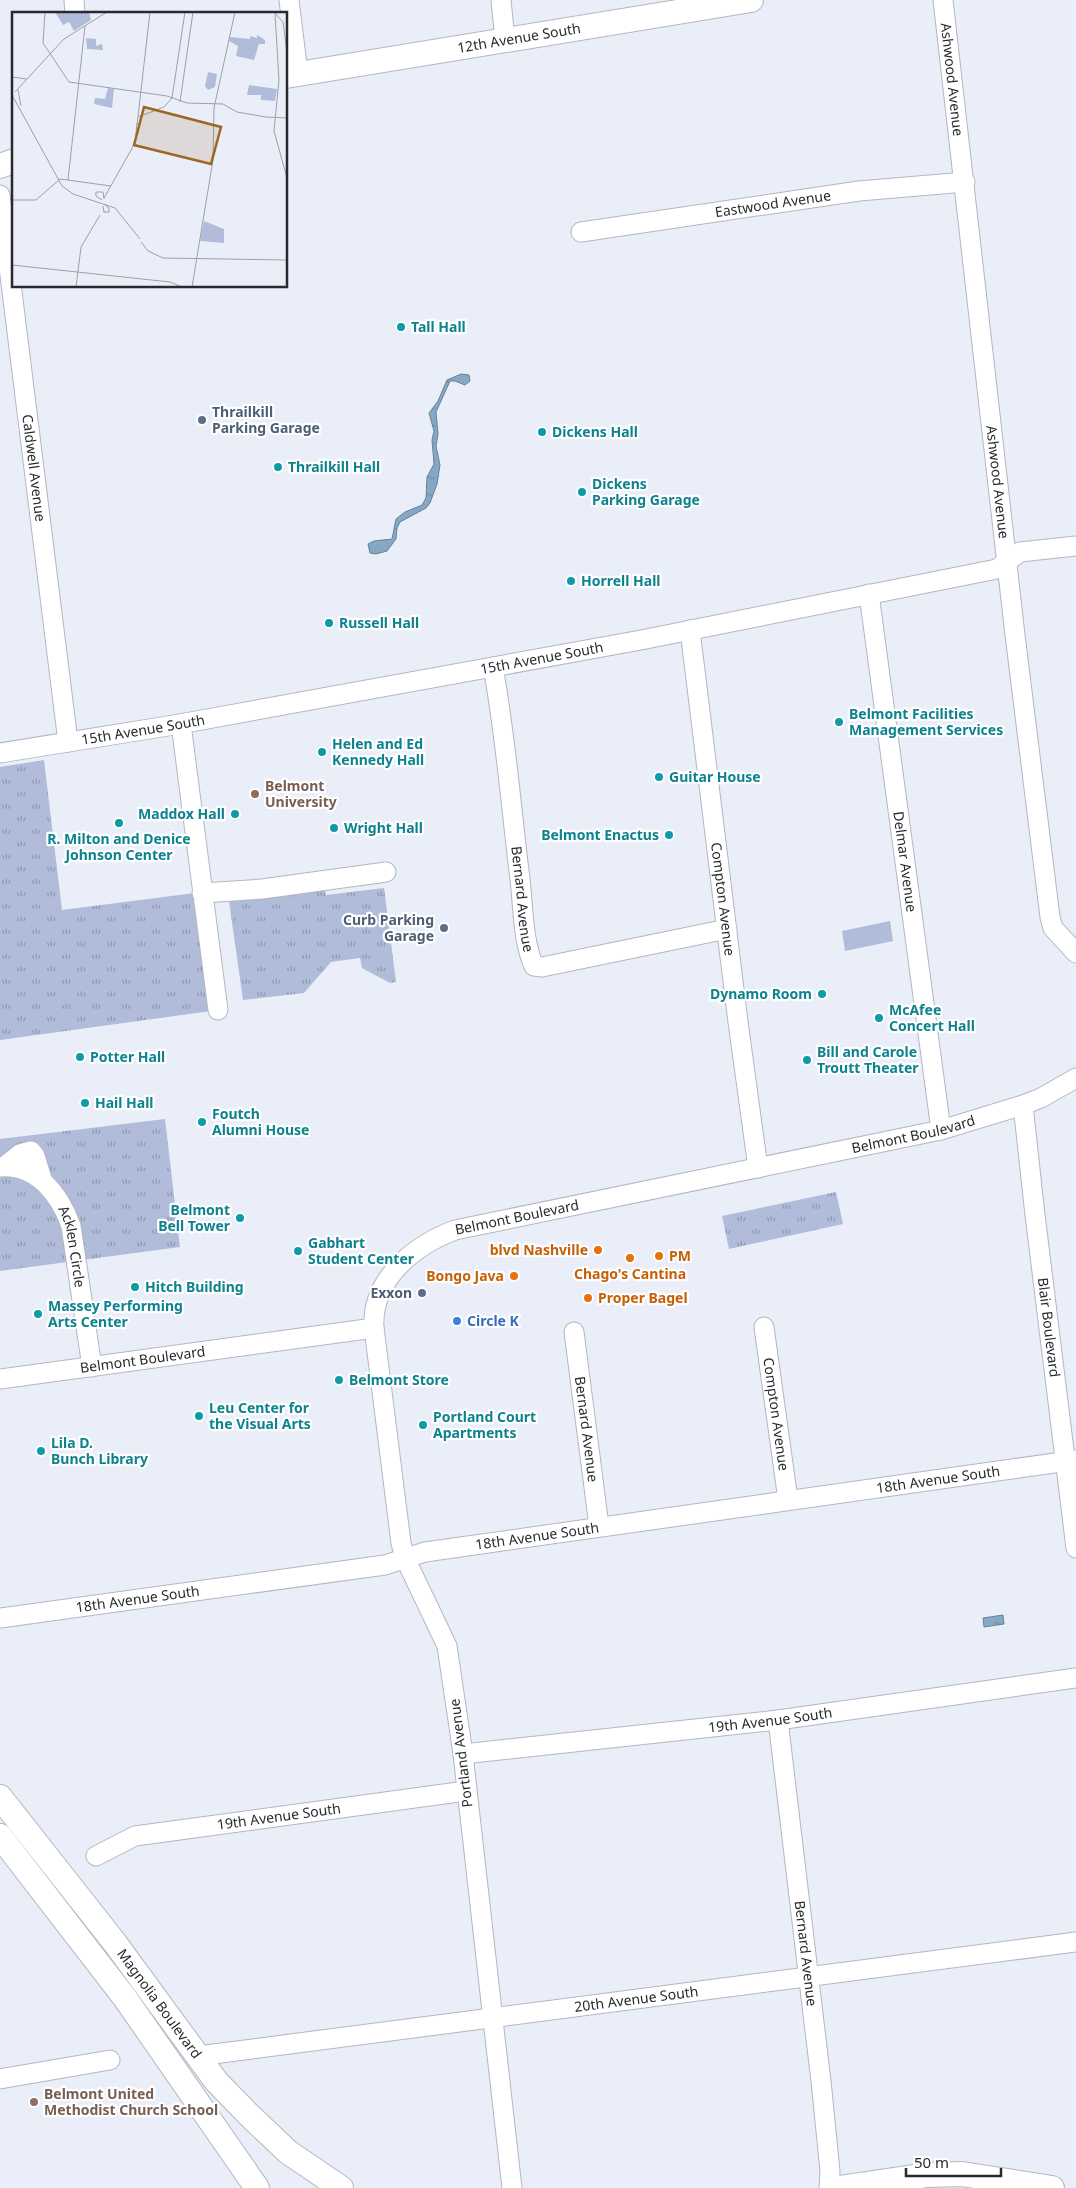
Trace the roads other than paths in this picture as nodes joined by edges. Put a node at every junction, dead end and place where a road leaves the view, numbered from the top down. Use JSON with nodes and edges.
{"nodes":[{"id":1,"x":289,"y":0,"type":"edge"},
{"id":2,"x":501,"y":0,"type":"edge"},
{"id":3,"x":751,"y":0,"type":"edge"},
{"id":4,"x":943,"y":0,"type":"edge"},
{"id":5,"x":504,"y":40,"type":"junction"},
{"id":6,"x":292,"y":74,"type":"edge"},
{"id":7,"x":12,"y":162,"type":"edge"},
{"id":8,"x":0,"y":166,"type":"edge"},
{"id":9,"x":965,"y":182,"type":"junction"},
{"id":10,"x":0,"y":195,"type":"edge"},
{"id":11,"x":582,"y":232,"type":"dead end"},
{"id":12,"x":1076,"y":546,"type":"edge"},
{"id":13,"x":1007,"y":560,"type":"junction"},
{"id":14,"x":869,"y":594,"type":"junction"},
{"id":15,"x":690,"y":630,"type":"junction"},
{"id":16,"x":494,"y":667,"type":"junction"},
{"id":17,"x":181,"y":724,"type":"junction"},
{"id":18,"x":68,"y":742,"type":"junction"},
{"id":19,"x":0,"y":753,"type":"edge"},
{"id":20,"x":386,"y":872,"type":"dead end"},
{"id":21,"x":202,"y":893,"type":"junction"},
{"id":22,"x":727,"y":930,"type":"junction"},
{"id":23,"x":1076,"y":953,"type":"edge"},
{"id":24,"x":218,"y":1010,"type":"dead end"},
{"id":25,"x":1076,"y":1078,"type":"edge"},
{"id":26,"x":1023,"y":1105,"type":"junction"},
{"id":27,"x":941,"y":1130,"type":"junction"},
{"id":28,"x":2,"y":1167,"type":"edge"},
{"id":29,"x":758,"y":1168,"type":"junction"},
{"id":30,"x":764,"y":1327,"type":"dead end"},
{"id":31,"x":374,"y":1328,"type":"junction"},
{"id":32,"x":574,"y":1332,"type":"dead end"},
{"id":33,"x":92,"y":1367,"type":"junction"},
{"id":34,"x":0,"y":1379,"type":"edge"},
{"id":35,"x":1071,"y":1460,"type":"edge"},
{"id":36,"x":788,"y":1500,"type":"junction"},
{"id":37,"x":599,"y":1526,"type":"junction"},
{"id":38,"x":1076,"y":1548,"type":"edge"},
{"id":39,"x":405,"y":1558,"type":"junction"},
{"id":40,"x":0,"y":1618,"type":"edge"},
{"id":41,"x":1076,"y":1678,"type":"edge"},
{"id":42,"x":778,"y":1720,"type":"junction"},
{"id":43,"x":463,"y":1754,"type":"junction"},
{"id":44,"x":466,"y":1791,"type":"junction"},
{"id":45,"x":0,"y":1797,"type":"edge"},
{"id":46,"x":0,"y":1836,"type":"edge"},
{"id":47,"x":96,"y":1856,"type":"dead end"},
{"id":48,"x":1076,"y":1942,"type":"edge"},
{"id":49,"x":809,"y":1976,"type":"junction"},
{"id":50,"x":492,"y":2018,"type":"junction"},
{"id":51,"x":198,"y":2056,"type":"junction"},
{"id":52,"x":110,"y":2060,"type":"dead end"},
{"id":53,"x":0,"y":2079,"type":"edge"},
{"id":54,"x":927,"y":2181,"type":"edge"},
{"id":55,"x":252,"y":2183,"type":"edge"},
{"id":56,"x":341,"y":2188,"type":"edge"},
{"id":57,"x":512,"y":2188,"type":"edge"},
{"id":58,"x":829,"y":2188,"type":"edge"},
{"id":59,"x":840,"y":2188,"type":"edge"},
{"id":60,"x":1052,"y":2188,"type":"edge"}],
"edges":[{"from":1,"to":6,"type":"street"},
{"from":2,"to":5,"type":"street"},
{"from":3,"to":5,"type":"main road","name":"12th Avenue South"},
{"from":4,"to":9,"type":"street","name":"Ashwood Avenue"},
{"from":5,"to":6,"type":"main road","name":"12th Avenue South"},
{"from":7,"to":8,"type":"main road"},
{"from":9,"to":11,"type":"street","name":"Eastwood Avenue"},
{"from":9,"to":13,"type":"street","name":"Ashwood Avenue"},
{"from":10,"to":18,"type":"street","name":"Caldwell Avenue"},
{"from":12,"to":13,"type":"street","name":"15th Avenue South"},
{"from":13,"to":14,"type":"street","name":"15th Avenue South"},
{"from":13,"to":23,"type":"street","name":"Ashwood Avenue"},
{"from":14,"to":15,"type":"street","name":"15th Avenue South"},
{"from":14,"to":27,"type":"street","name":"Delmar Avenue"},
{"from":15,"to":16,"type":"street","name":"15th Avenue South"},
{"from":15,"to":22,"type":"street","name":"Compton Avenue"},
{"from":16,"to":17,"type":"street","name":"15th Avenue South"},
{"from":16,"to":22,"type":"street","name":"Bernard Avenue"},
{"from":17,"to":18,"type":"street","name":"15th Avenue South"},
{"from":17,"to":21,"type":"street"},
{"from":18,"to":19,"type":"street","name":"15th Avenue South"},
{"from":20,"to":21,"type":"street"},
{"from":21,"to":24,"type":"street"},
{"from":22,"to":29,"type":"street","name":"Compton Avenue"},
{"from":25,"to":26,"type":"street","name":"Belmont Boulevard"},
{"from":26,"to":27,"type":"street","name":"Belmont Boulevard"},
{"from":26,"to":35,"type":"street","name":"Blair Boulevard"},
{"from":27,"to":29,"type":"street","name":"Belmont Boulevard"},
{"from":28,"to":33,"type":"street","name":"Acklen Circle"},
{"from":29,"to":31,"type":"street","name":"Belmont Boulevard"},
{"from":30,"to":36,"type":"street","name":"Compton Avenue"},
{"from":31,"to":33,"type":"street","name":"Belmont Boulevard"},
{"from":31,"to":39,"type":"street","name":"Portland Avenue"},
{"from":32,"to":37,"type":"street","name":"Bernard Avenue"},
{"from":33,"to":34,"type":"street","name":"Belmont Boulevard"},
{"from":35,"to":36,"type":"street","name":"18th Avenue South"},
{"from":35,"to":38,"type":"street","name":"Blair Boulevard"},
{"from":36,"to":37,"type":"street","name":"18th Avenue South"},
{"from":37,"to":39,"type":"street","name":"18th Avenue South"},
{"from":39,"to":40,"type":"street","name":"18th Avenue South"},
{"from":39,"to":43,"type":"street","name":"Portland Avenue"},
{"from":41,"to":42,"type":"street","name":"19th Avenue South"},
{"from":42,"to":43,"type":"street","name":"19th Avenue South"},
{"from":42,"to":49,"type":"street","name":"Bernard Avenue"},
{"from":43,"to":44,"type":"street","name":"Portland Avenue"},
{"from":44,"to":47,"type":"street","name":"19th Avenue South"},
{"from":44,"to":50,"type":"street","name":"Portland Avenue"},
{"from":45,"to":51,"type":"main road","name":"Magnolia Boulevard"},
{"from":46,"to":55,"type":"main road","name":"Magnolia Boulevard"},
{"from":48,"to":49,"type":"street","name":"20th Avenue South"},
{"from":49,"to":50,"type":"street","name":"20th Avenue South"},
{"from":49,"to":58,"type":"street","name":"Bernard Avenue"},
{"from":50,"to":51,"type":"street","name":"20th Avenue South"},
{"from":50,"to":57,"type":"street","name":"Portland Avenue"},
{"from":51,"to":56,"type":"main road","name":"Magnolia Boulevard"},
{"from":52,"to":53,"type":"street"},
{"from":54,"to":59,"type":"main road"},
{"from":54,"to":60,"type":"main road"}]}
